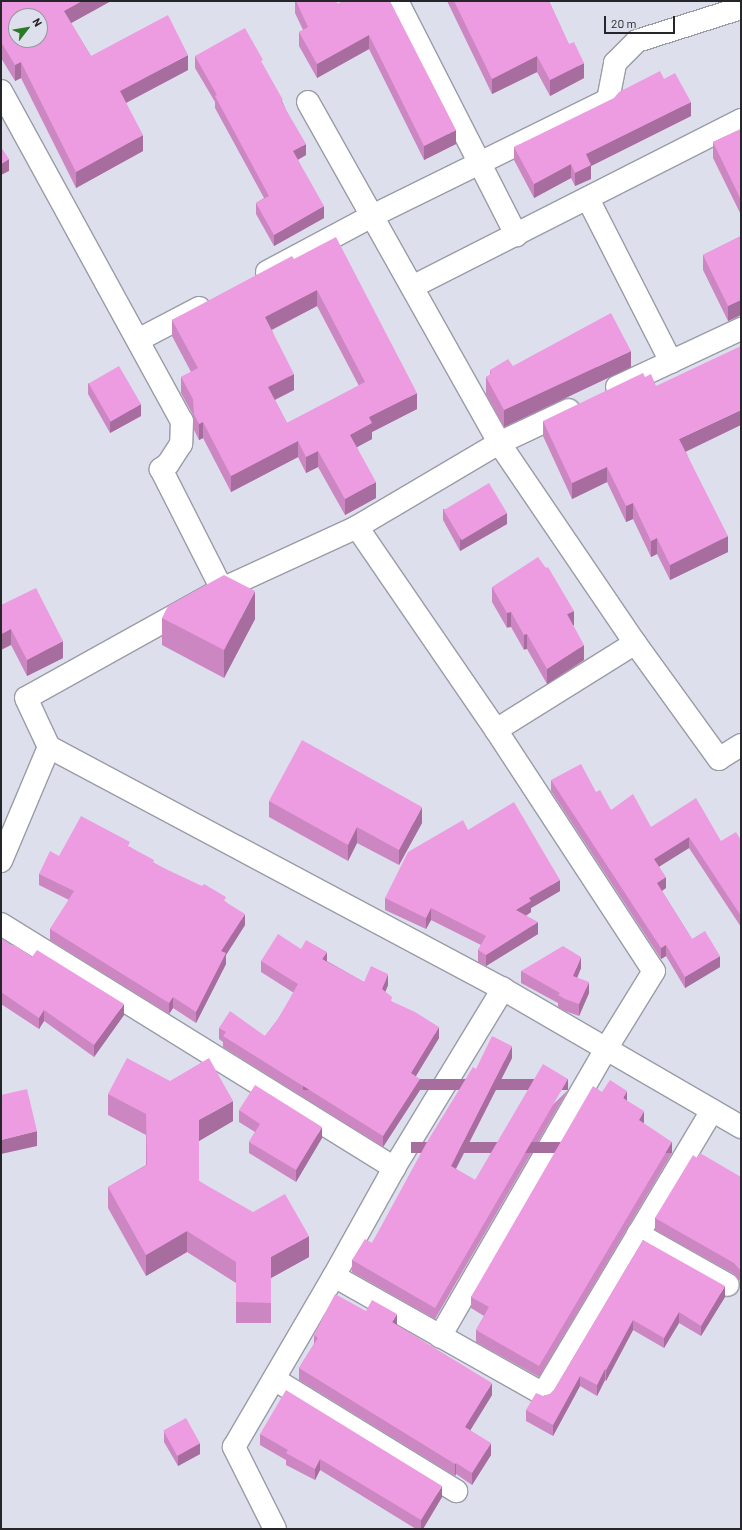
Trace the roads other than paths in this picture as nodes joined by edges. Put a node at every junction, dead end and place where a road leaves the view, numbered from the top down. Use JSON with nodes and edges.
{"nodes":[{"id":1,"x":397,"y":1,"type":"edge"},
{"id":2,"x":738,"y":1,"type":"edge"},
{"id":3,"x":741,"y":8,"type":"edge"},
{"id":4,"x":1,"y":91,"type":"edge"},
{"id":5,"x":308,"y":102,"type":"dead end"},
{"id":6,"x":741,"y":120,"type":"edge"},
{"id":7,"x":478,"y":164,"type":"junction"},
{"id":8,"x":588,"y":198,"type":"junction"},
{"id":9,"x":372,"y":216,"type":"junction"},
{"id":10,"x":516,"y":235,"type":"junction"},
{"id":11,"x":249,"y":282,"type":"edge"},
{"id":12,"x":412,"y":287,"type":"junction"},
{"id":13,"x":214,"y":300,"type":"edge"},
{"id":14,"x":741,"y":329,"type":"edge"},
{"id":15,"x":138,"y":340,"type":"junction"},
{"id":16,"x":671,"y":362,"type":"junction"},
{"id":17,"x":499,"y":443,"type":"junction"},
{"id":18,"x":357,"y":527,"type":"junction"},
{"id":19,"x":222,"y":589,"type":"junction"},
{"id":20,"x":635,"y":643,"type":"junction"},
{"id":21,"x":496,"y":730,"type":"junction"},
{"id":22,"x":741,"y":745,"type":"edge"},
{"id":23,"x":49,"y":747,"type":"junction"},
{"id":24,"x":1,"y":861,"type":"edge"},
{"id":25,"x":1,"y":924,"type":"edge"},
{"id":26,"x":503,"y":990,"type":"junction"},
{"id":27,"x":606,"y":1049,"type":"junction"},
{"id":28,"x":712,"y":1110,"type":"junction"},
{"id":29,"x":741,"y":1127,"type":"edge"},
{"id":30,"x":394,"y":1168,"type":"junction"},
{"id":31,"x":638,"y":1234,"type":"junction"},
{"id":32,"x":334,"y":1276,"type":"junction"},
{"id":33,"x":728,"y":1285,"type":"dead end"},
{"id":34,"x":440,"y":1336,"type":"junction"},
{"id":35,"x":274,"y":1379,"type":"junction"},
{"id":36,"x":456,"y":1491,"type":"dead end"},
{"id":37,"x":275,"y":1529,"type":"edge"}],
"edges":[{"from":1,"to":7,"type":"street"},
{"from":2,"to":3,"type":"street"},
{"from":3,"to":7,"type":"street"},
{"from":4,"to":15,"type":"street"},
{"from":5,"to":9,"type":"street"},
{"from":6,"to":8,"type":"street"},
{"from":7,"to":9,"type":"street"},
{"from":7,"to":10,"type":"street"},
{"from":8,"to":10,"type":"street"},
{"from":8,"to":16,"type":"street"},
{"from":9,"to":11,"type":"street"},
{"from":9,"to":12,"type":"street"},
{"from":10,"to":12,"type":"street"},
{"from":12,"to":17,"type":"street"},
{"from":13,"to":15,"type":"street"},
{"from":14,"to":16,"type":"street"},
{"from":15,"to":19,"type":"street"},
{"from":16,"to":17,"type":"street"},
{"from":17,"to":18,"type":"street"},
{"from":17,"to":20,"type":"street"},
{"from":18,"to":19,"type":"street"},
{"from":18,"to":21,"type":"street"},
{"from":19,"to":23,"type":"street"},
{"from":20,"to":21,"type":"street"},
{"from":20,"to":22,"type":"street"},
{"from":21,"to":27,"type":"street"},
{"from":23,"to":24,"type":"street"},
{"from":23,"to":26,"type":"street"},
{"from":25,"to":30,"type":"street"},
{"from":26,"to":27,"type":"street"},
{"from":26,"to":30,"type":"street"},
{"from":27,"to":28,"type":"street"},
{"from":27,"to":34,"type":"street"},
{"from":28,"to":29,"type":"street"},
{"from":28,"to":31,"type":"street"},
{"from":30,"to":32,"type":"street"},
{"from":31,"to":33,"type":"street"},
{"from":31,"to":34,"type":"street"},
{"from":32,"to":34,"type":"street"},
{"from":32,"to":35,"type":"street"},
{"from":35,"to":36,"type":"street"},
{"from":35,"to":37,"type":"street"}]}
